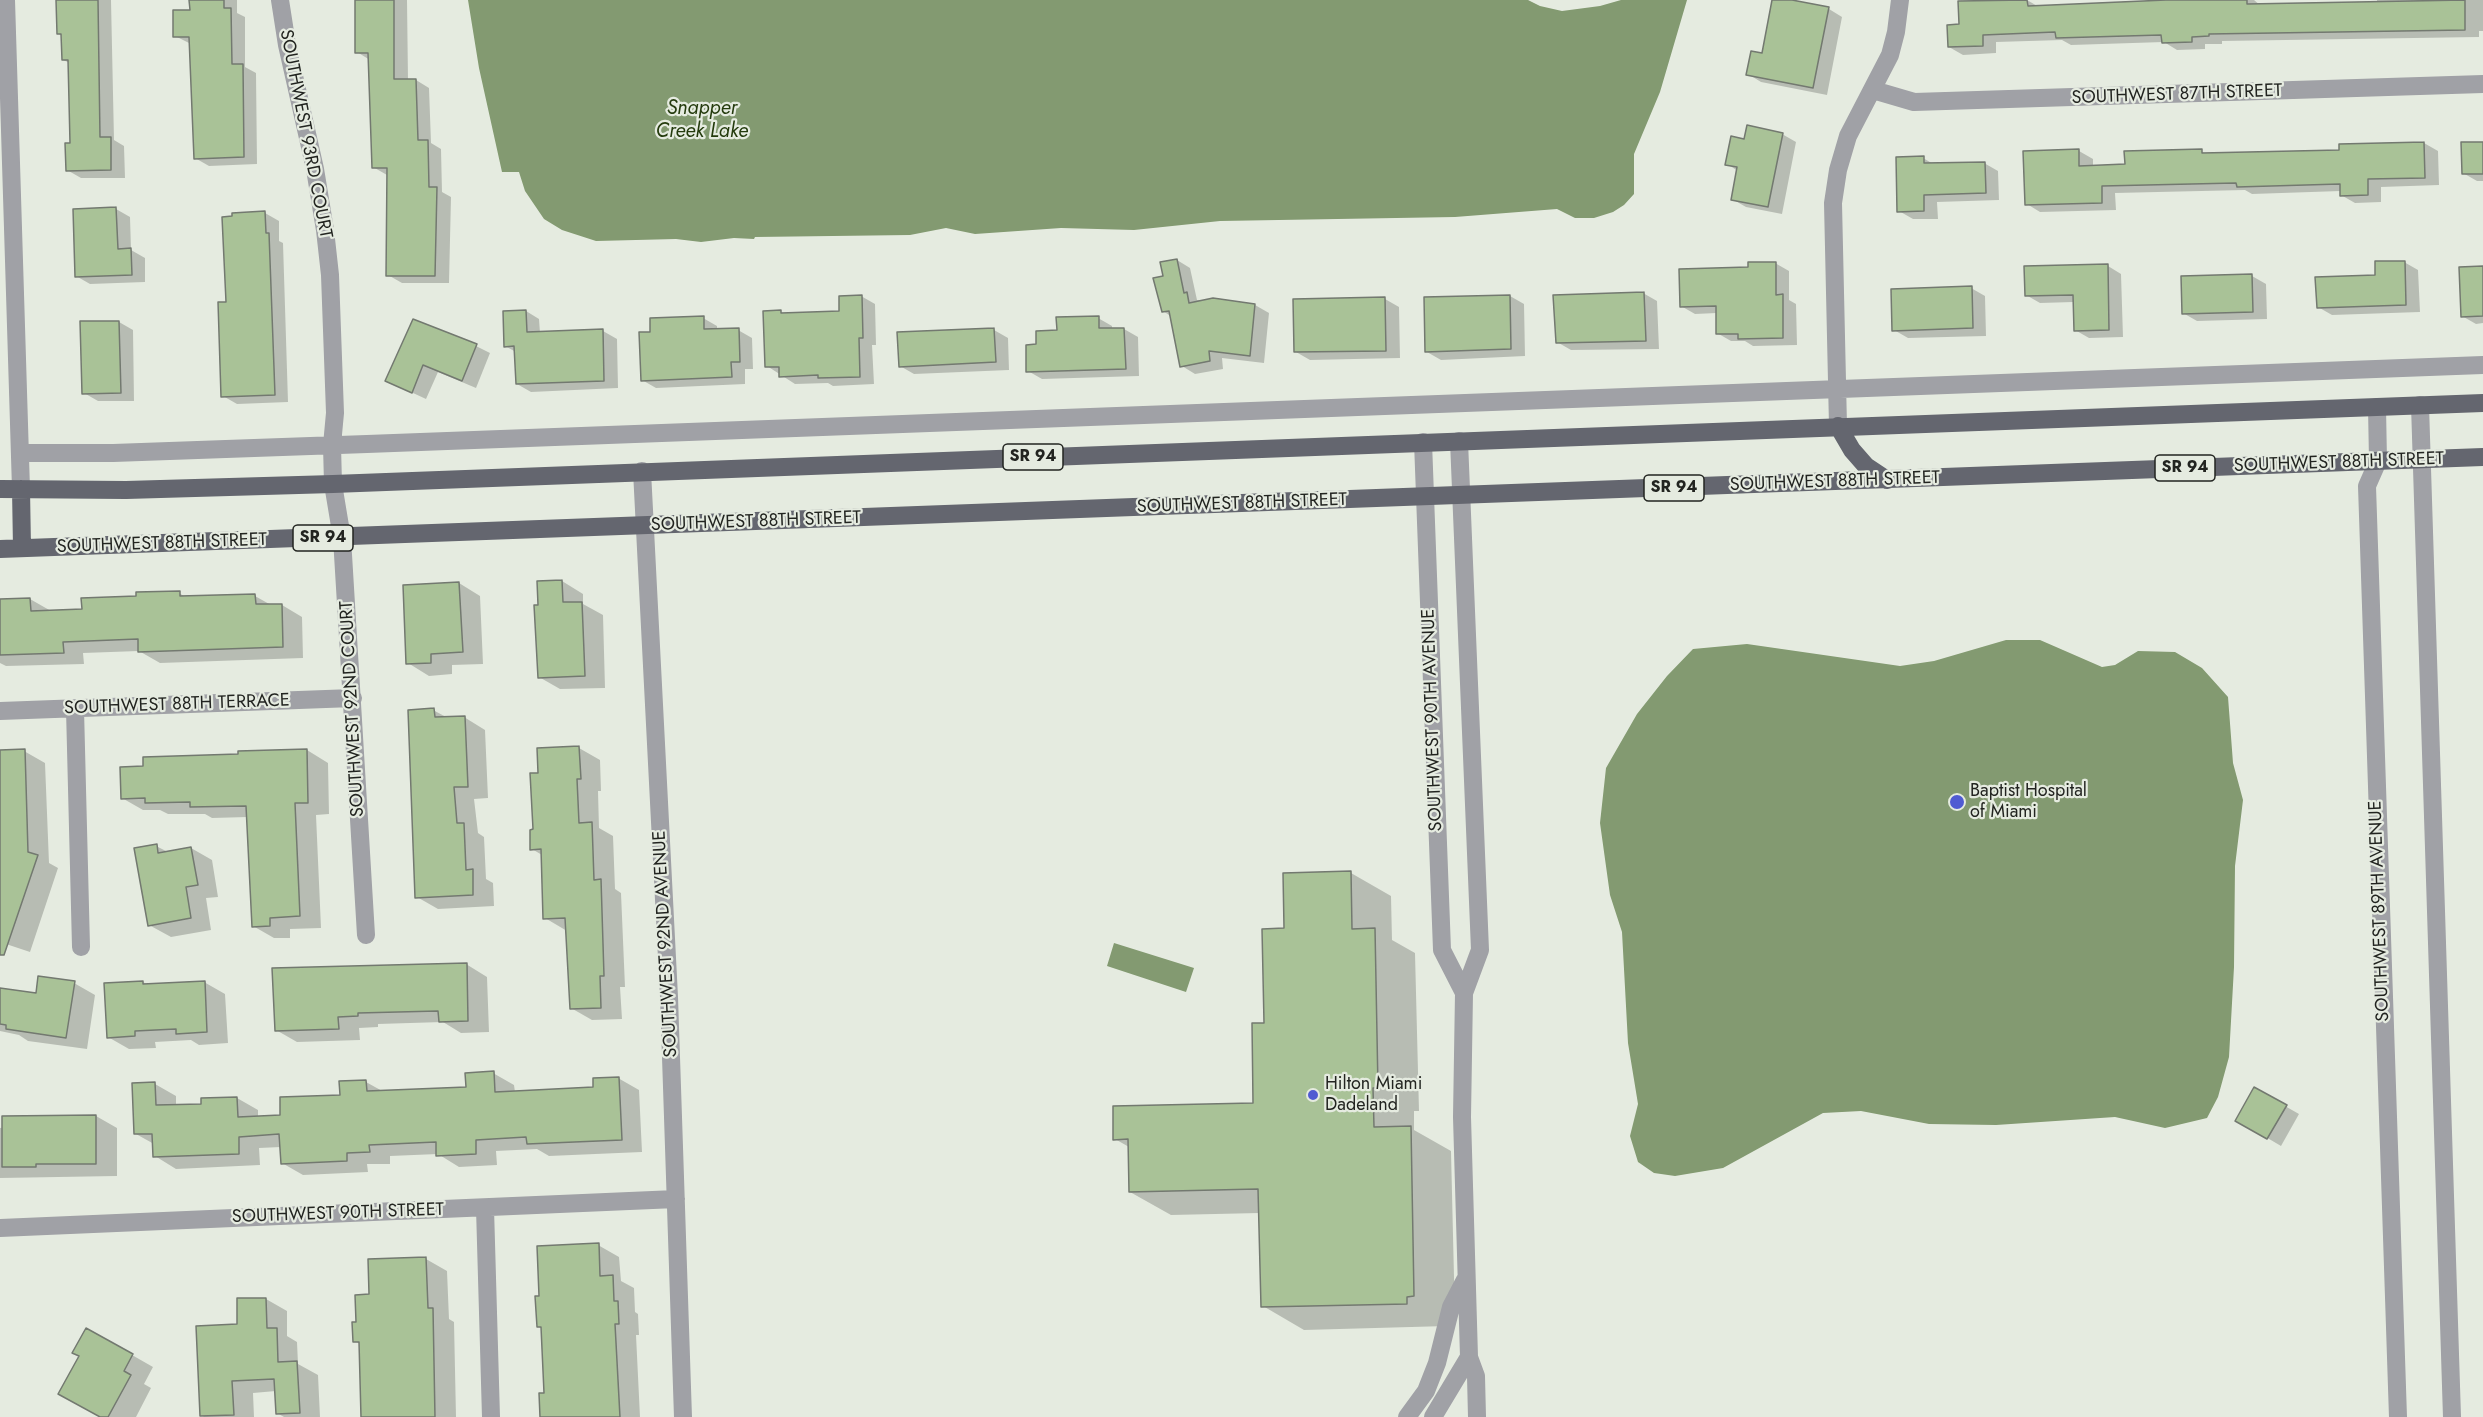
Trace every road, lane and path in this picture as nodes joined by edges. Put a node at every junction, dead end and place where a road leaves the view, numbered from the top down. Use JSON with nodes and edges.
{"nodes":[{"id":1,"x":6,"y":0,"type":"edge"},
{"id":2,"x":280,"y":0,"type":"edge"},
{"id":3,"x":1900,"y":0,"type":"edge"},
{"id":4,"x":2483,"y":84,"type":"edge"},
{"id":5,"x":1873,"y":90,"type":"junction"},
{"id":6,"x":2483,"y":365,"type":"edge"},
{"id":7,"x":1837,"y":389,"type":"junction"},
{"id":8,"x":2483,"y":403,"type":"edge"},
{"id":9,"x":2421,"y":405,"type":"junction"},
{"id":10,"x":2377,"y":407,"type":"junction"},
{"id":11,"x":1838,"y":426,"type":"junction"},
{"id":12,"x":1459,"y":441,"type":"junction"},
{"id":13,"x":1423,"y":442,"type":"junction"},
{"id":14,"x":332,"y":445,"type":"junction"},
{"id":15,"x":20,"y":453,"type":"junction"},
{"id":16,"x":2483,"y":457,"type":"edge"},
{"id":17,"x":2423,"y":459,"type":"junction"},
{"id":18,"x":2378,"y":461,"type":"junction"},
{"id":19,"x":642,"y":471,"type":"junction"},
{"id":20,"x":1887,"y":480,"type":"junction"},
{"id":21,"x":333,"y":484,"type":"junction"},
{"id":22,"x":0,"y":489,"type":"edge"},
{"id":23,"x":21,"y":489,"type":"junction"},
{"id":24,"x":1461,"y":496,"type":"junction"},
{"id":25,"x":1424,"y":497,"type":"junction"},
{"id":26,"x":645,"y":527,"type":"junction"},
{"id":27,"x":342,"y":538,"type":"junction"},
{"id":28,"x":22,"y":548,"type":"junction"},
{"id":29,"x":0,"y":549,"type":"edge"},
{"id":30,"x":353,"y":698,"type":"junction"},
{"id":31,"x":75,"y":709,"type":"junction"},
{"id":32,"x":0,"y":711,"type":"edge"},
{"id":33,"x":366,"y":935,"type":"dead end"},
{"id":34,"x":81,"y":947,"type":"dead end"},
{"id":35,"x":1464,"y":993,"type":"junction"},
{"id":36,"x":676,"y":1199,"type":"junction"},
{"id":37,"x":484,"y":1208,"type":"junction"},
{"id":38,"x":0,"y":1228,"type":"edge"},
{"id":39,"x":1466,"y":1279,"type":"junction"},
{"id":40,"x":1469,"y":1357,"type":"junction"},
{"id":41,"x":491,"y":1417,"type":"edge"},
{"id":42,"x":683,"y":1417,"type":"edge"},
{"id":43,"x":1407,"y":1417,"type":"edge"},
{"id":44,"x":1433,"y":1417,"type":"edge"},
{"id":45,"x":1477,"y":1417,"type":"edge"},
{"id":46,"x":2398,"y":1417,"type":"edge"},
{"id":47,"x":2452,"y":1417,"type":"edge"}],
"edges":[{"from":1,"to":15,"type":"street"},
{"from":2,"to":14,"type":"street","name":"SOUTHWEST 93RD COURT"},
{"from":3,"to":5,"type":"street"},
{"from":4,"to":5,"type":"street","name":"SOUTHWEST 87TH STREET"},
{"from":5,"to":7,"type":"street"},
{"from":6,"to":7,"type":"street"},
{"from":7,"to":11,"type":"street"},
{"from":7,"to":14,"type":"street"},
{"from":8,"to":9,"type":"main road","number":"SR 94"},
{"from":9,"to":10,"type":"main road","number":"SR 94"},
{"from":9,"to":17,"type":"street"},
{"from":10,"to":11,"type":"main road","number":"SR 94"},
{"from":10,"to":18,"type":"street","name":"SOUTHWEST 89TH AVENUE"},
{"from":11,"to":12,"type":"main road","number":"SR 94"},
{"from":11,"to":20,"type":"main road"},
{"from":12,"to":13,"type":"main road","number":"SR 94"},
{"from":12,"to":24,"type":"street","name":"SOUTHWEST 90TH AVENUE"},
{"from":13,"to":19,"type":"main road","number":"SR 94"},
{"from":13,"to":25,"type":"street","name":"SOUTHWEST 90TH AVENUE"},
{"from":14,"to":15,"type":"street"},
{"from":14,"to":21,"type":"street","name":"SOUTHWEST 93RD COURT"},
{"from":15,"to":23,"type":"street"},
{"from":16,"to":17,"type":"main road","name":"SOUTHWEST 88TH STREET","number":"SR 94"},
{"from":17,"to":18,"type":"main road","name":"SOUTHWEST 88TH STREET","number":"SR 94"},
{"from":17,"to":47,"type":"street"},
{"from":18,"to":20,"type":"main road","name":"SOUTHWEST 88TH STREET","number":"SR 94"},
{"from":18,"to":46,"type":"street","name":"SOUTHWEST 89TH AVENUE"},
{"from":19,"to":21,"type":"main road","number":"SR 94"},
{"from":19,"to":26,"type":"street","name":"SOUTHWEST 92ND AVENUE"},
{"from":20,"to":24,"type":"main road","name":"SOUTHWEST 88TH STREET","number":"SR 94"},
{"from":21,"to":23,"type":"main road","number":"SR 94"},
{"from":21,"to":27,"type":"street","name":"SOUTHWEST 92ND COURT"},
{"from":22,"to":23,"type":"main road","number":"SR 94"},
{"from":23,"to":28,"type":"main road"},
{"from":24,"to":25,"type":"main road","name":"SOUTHWEST 88TH STREET","number":"SR 94"},
{"from":24,"to":35,"type":"street","name":"SOUTHWEST 90TH AVENUE"},
{"from":25,"to":26,"type":"main road","name":"SOUTHWEST 88TH STREET","number":"SR 94"},
{"from":25,"to":35,"type":"street","name":"SOUTHWEST 90TH AVENUE"},
{"from":26,"to":27,"type":"main road","name":"SOUTHWEST 88TH STREET","number":"SR 94"},
{"from":26,"to":36,"type":"street","name":"SOUTHWEST 92ND AVENUE"},
{"from":27,"to":28,"type":"main road","name":"SOUTHWEST 88TH STREET","number":"SR 94"},
{"from":27,"to":30,"type":"street","name":"SOUTHWEST 92ND COURT"},
{"from":28,"to":29,"type":"main road","name":"SOUTHWEST 88TH STREET","number":"SR 94"},
{"from":30,"to":31,"type":"street","name":"SOUTHWEST 88TH TERRACE"},
{"from":30,"to":33,"type":"street","name":"SOUTHWEST 92ND COURT"},
{"from":31,"to":32,"type":"street","name":"SOUTHWEST 88TH TERRACE"},
{"from":31,"to":34,"type":"street"},
{"from":35,"to":39,"type":"street","name":"SOUTHWEST 90TH AVENUE"},
{"from":36,"to":37,"type":"street","name":"SOUTHWEST 90TH STREET"},
{"from":36,"to":42,"type":"street","name":"SOUTHWEST 92ND AVENUE"},
{"from":37,"to":38,"type":"street","name":"SOUTHWEST 90TH STREET"},
{"from":37,"to":41,"type":"street"},
{"from":39,"to":40,"type":"street","name":"SOUTHWEST 90TH AVENUE"},
{"from":39,"to":43,"type":"street"},
{"from":40,"to":44,"type":"street"},
{"from":40,"to":45,"type":"street","name":"SOUTHWEST 90TH AVENUE"}]}
